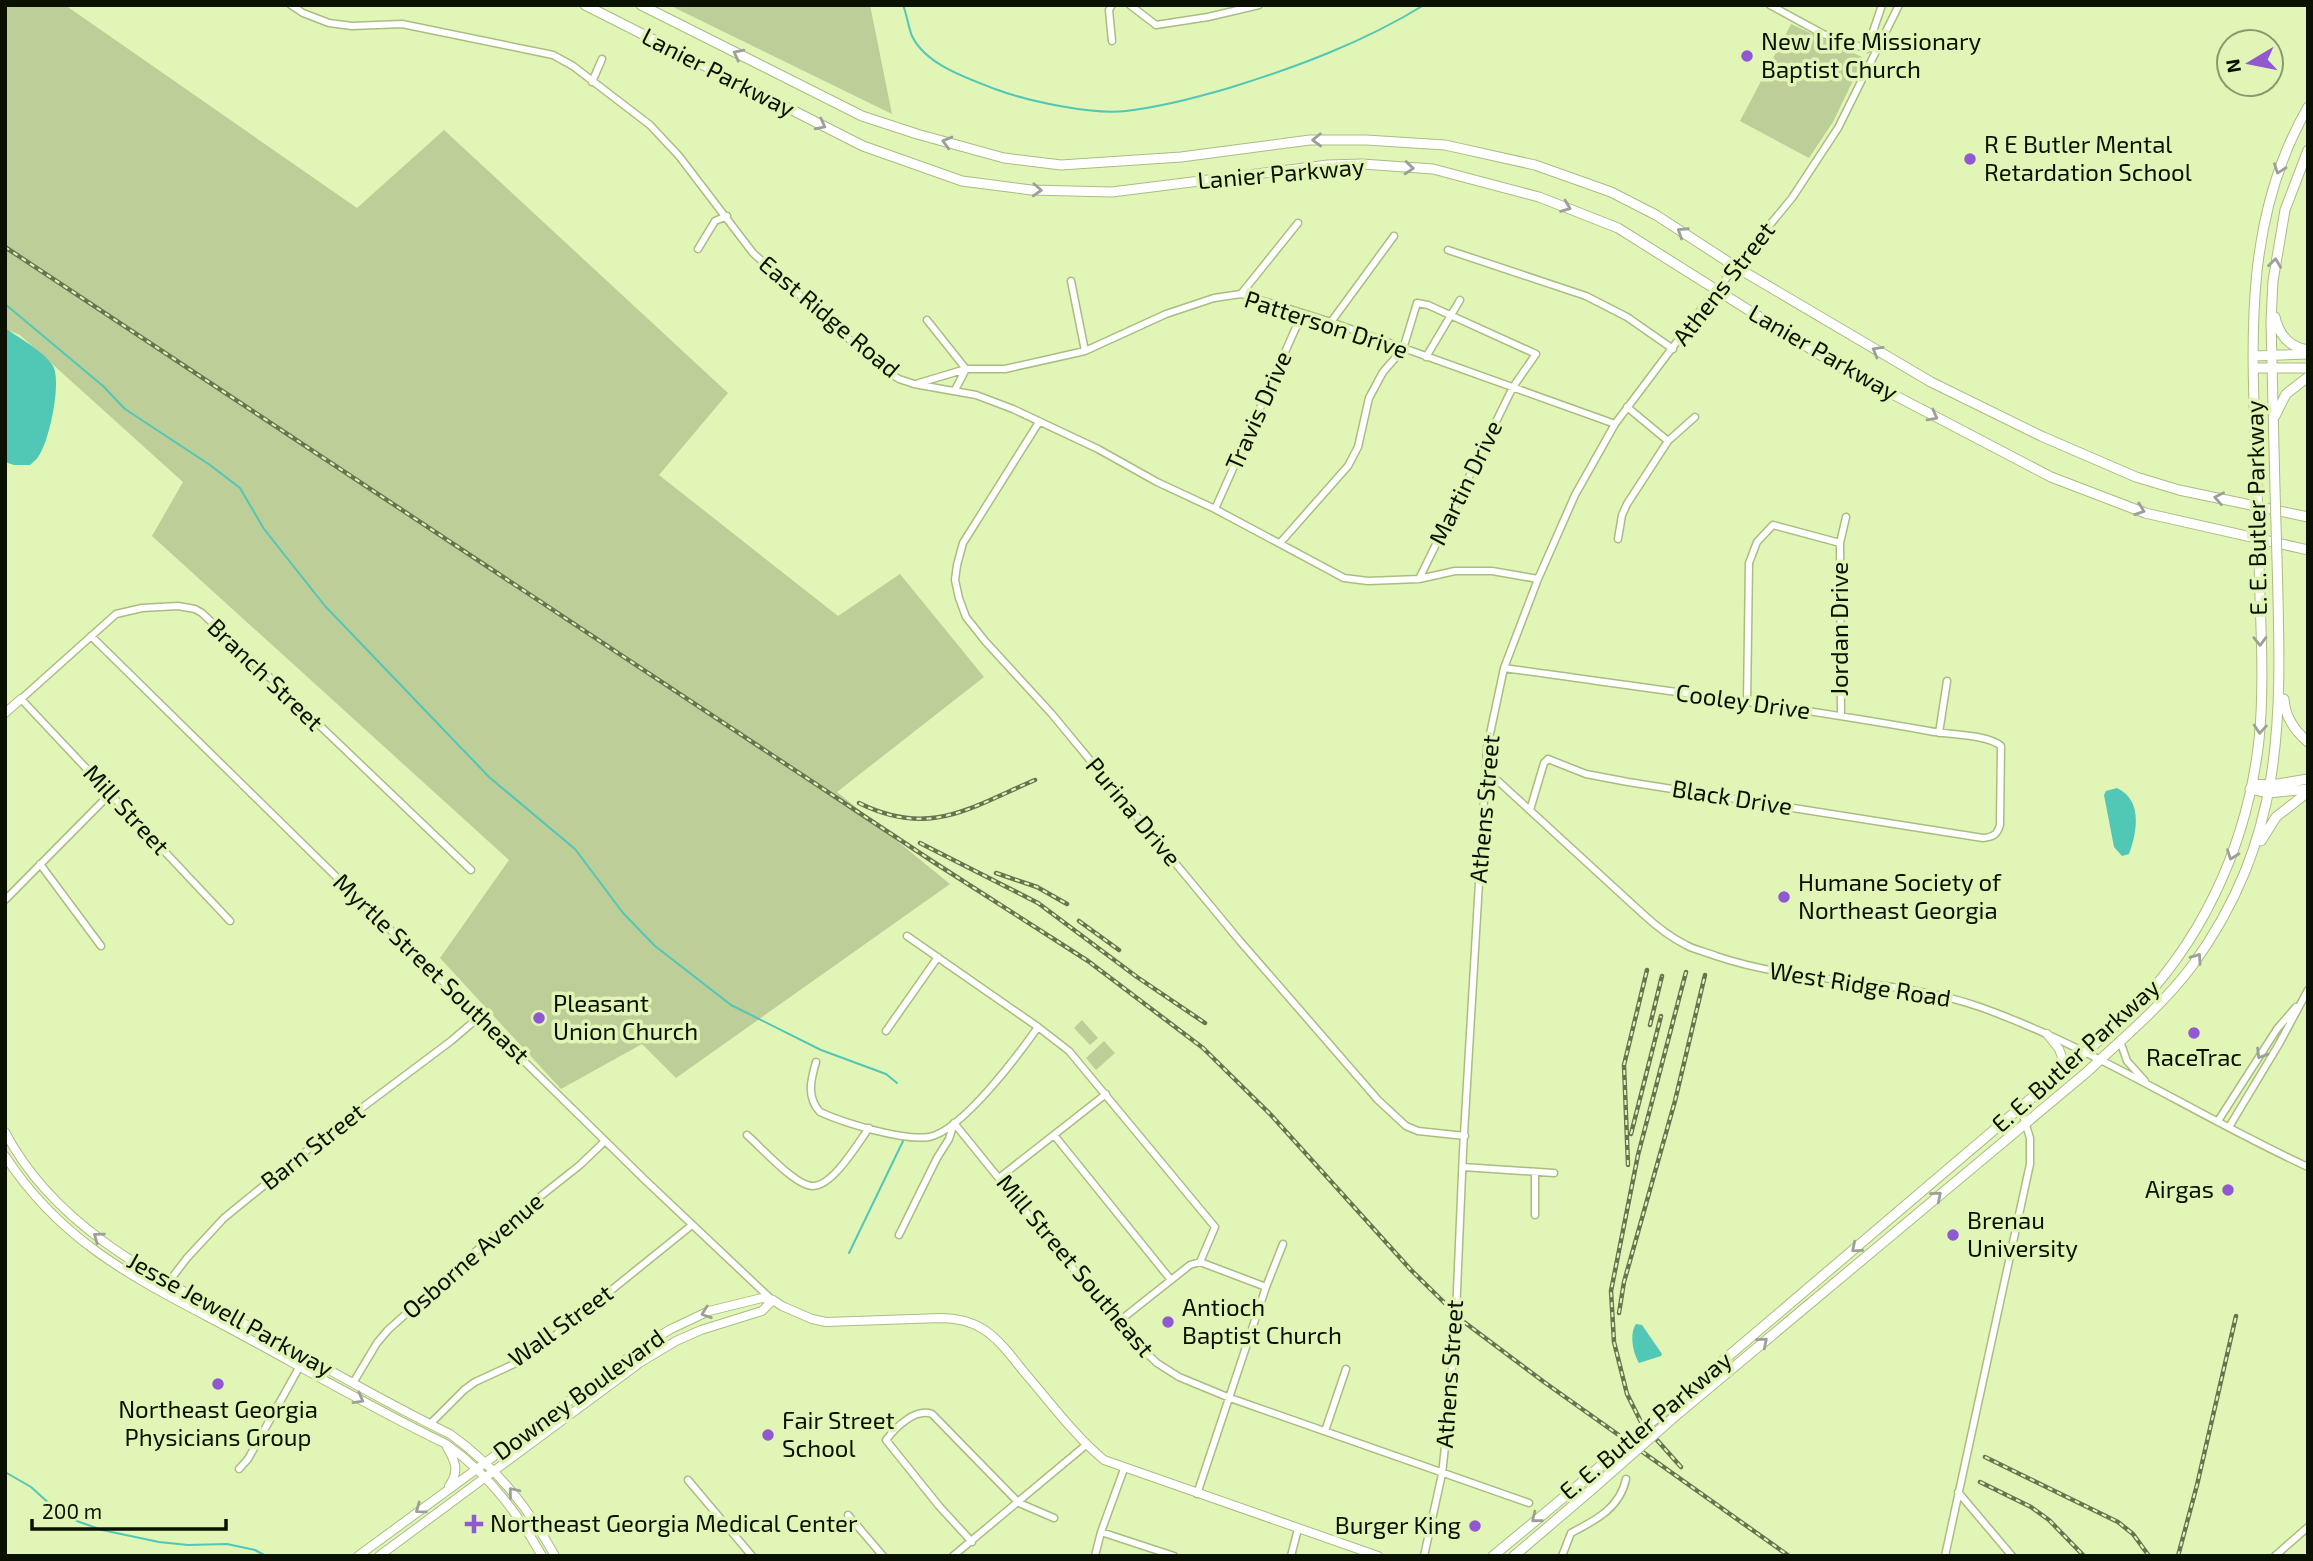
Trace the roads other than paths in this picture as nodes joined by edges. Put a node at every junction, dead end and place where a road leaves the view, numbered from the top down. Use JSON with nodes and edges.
{"nodes":[{"id":1,"x":291,"y":5,"type":"edge"},
{"id":2,"x":585,"y":5,"type":"edge"},
{"id":3,"x":641,"y":5,"type":"edge"},
{"id":4,"x":1112,"y":5,"type":"edge"},
{"id":5,"x":1130,"y":5,"type":"edge"},
{"id":6,"x":1259,"y":5,"type":"edge"},
{"id":7,"x":1770,"y":5,"type":"edge"},
{"id":8,"x":1882,"y":5,"type":"edge"},
{"id":9,"x":1899,"y":5,"type":"edge"},
{"id":10,"x":1112,"y":41,"type":"dead end"},
{"id":11,"x":1867,"y":49,"type":"junction"},
{"id":12,"x":1875,"y":54,"type":"junction"},
{"id":13,"x":602,"y":59,"type":"dead end"},
{"id":14,"x":592,"y":82,"type":"junction"},
{"id":15,"x":2308,"y":107,"type":"edge"},
{"id":16,"x":2308,"y":150,"type":"edge"},
{"id":17,"x":727,"y":216,"type":"junction"},
{"id":18,"x":1298,"y":223,"type":"dead end"},
{"id":19,"x":1394,"y":236,"type":"dead end"},
{"id":20,"x":698,"y":249,"type":"dead end"},
{"id":21,"x":1448,"y":250,"type":"dead end"},
{"id":22,"x":1071,"y":281,"type":"dead end"},
{"id":23,"x":1241,"y":294,"type":"junction"},
{"id":24,"x":2272,"y":299,"type":"junction"},
{"id":25,"x":1460,"y":300,"type":"dead end"},
{"id":26,"x":1303,"y":314,"type":"junction"},
{"id":27,"x":1451,"y":314,"type":"junction"},
{"id":28,"x":927,"y":320,"type":"dead end"},
{"id":29,"x":1331,"y":322,"type":"junction"},
{"id":30,"x":1403,"y":349,"type":"junction"},
{"id":31,"x":1673,"y":349,"type":"junction"},
{"id":32,"x":1085,"y":351,"type":"junction"},
{"id":33,"x":2308,"y":352,"type":"edge"},
{"id":34,"x":2253,"y":356,"type":"junction"},
{"id":35,"x":2272,"y":356,"type":"junction"},
{"id":36,"x":1426,"y":357,"type":"junction"},
{"id":37,"x":2254,"y":368,"type":"junction"},
{"id":38,"x":2272,"y":368,"type":"junction"},
{"id":39,"x":2308,"y":368,"type":"edge"},
{"id":40,"x":966,"y":369,"type":"junction"},
{"id":41,"x":2308,"y":377,"type":"edge"},
{"id":42,"x":914,"y":384,"type":"junction"},
{"id":43,"x":1513,"y":387,"type":"junction"},
{"id":44,"x":955,"y":390,"type":"junction"},
{"id":45,"x":1627,"y":407,"type":"junction"},
{"id":46,"x":1695,"y":417,"type":"dead end"},
{"id":47,"x":1039,"y":422,"type":"junction"},
{"id":48,"x":1615,"y":424,"type":"junction"},
{"id":49,"x":2273,"y":425,"type":"junction"},
{"id":50,"x":1668,"y":441,"type":"junction"},
{"id":51,"x":1215,"y":509,"type":"junction"},
{"id":52,"x":2308,"y":510,"type":"edge"},
{"id":53,"x":2286,"y":511,"type":"junction"},
{"id":54,"x":1846,"y":517,"type":"dead end"},
{"id":55,"x":2308,"y":517,"type":"edge"},
{"id":56,"x":1618,"y":539,"type":"dead end"},
{"id":57,"x":1280,"y":544,"type":"junction"},
{"id":58,"x":1840,"y":544,"type":"junction"},
{"id":59,"x":2308,"y":550,"type":"edge"},
{"id":60,"x":1419,"y":579,"type":"junction"},
{"id":61,"x":1538,"y":579,"type":"junction"},
{"id":62,"x":91,"y":636,"type":"junction"},
{"id":63,"x":2280,"y":654,"type":"junction"},
{"id":64,"x":1504,"y":668,"type":"junction"},
{"id":65,"x":1947,"y":681,"type":"dead end"},
{"id":66,"x":21,"y":699,"type":"junction"},
{"id":67,"x":1747,"y":702,"type":"junction"},
{"id":68,"x":5,"y":713,"type":"edge"},
{"id":69,"x":1841,"y":715,"type":"junction"},
{"id":70,"x":1940,"y":733,"type":"junction"},
{"id":71,"x":2308,"y":742,"type":"edge"},
{"id":72,"x":1486,"y":770,"type":"junction"},
{"id":73,"x":2308,"y":779,"type":"edge"},
{"id":74,"x":2251,"y":787,"type":"junction"},
{"id":75,"x":2270,"y":789,"type":"junction"},
{"id":76,"x":2308,"y":791,"type":"edge"},
{"id":77,"x":110,"y":794,"type":"junction"},
{"id":78,"x":1530,"y":810,"type":"junction"},
{"id":79,"x":1973,"y":836,"type":"joint"},
{"id":80,"x":40,"y":864,"type":"junction"},
{"id":81,"x":471,"y":870,"type":"dead end"},
{"id":82,"x":2244,"y":874,"type":"junction"},
{"id":83,"x":5,"y":900,"type":"edge"},
{"id":84,"x":230,"y":921,"type":"dead end"},
{"id":85,"x":907,"y":936,"type":"dead end"},
{"id":86,"x":101,"y":946,"type":"dead end"},
{"id":87,"x":938,"y":957,"type":"junction"},
{"id":88,"x":2308,"y":990,"type":"edge"},
{"id":89,"x":2302,"y":1000,"type":"junction"},
{"id":90,"x":479,"y":1017,"type":"junction"},
{"id":91,"x":1038,"y":1027,"type":"junction"},
{"id":92,"x":886,"y":1031,"type":"dead end"},
{"id":93,"x":2047,"y":1034,"type":"junction"},
{"id":94,"x":2120,"y":1041,"type":"junction"},
{"id":95,"x":2085,"y":1052,"type":"junction"},
{"id":96,"x":2099,"y":1060,"type":"junction"},
{"id":97,"x":816,"y":1062,"type":"dead end"},
{"id":98,"x":2066,"y":1068,"type":"junction"},
{"id":99,"x":2148,"y":1085,"type":"junction"},
{"id":100,"x":1106,"y":1094,"type":"junction"},
{"id":101,"x":2021,"y":1109,"type":"junction"},
{"id":102,"x":2025,"y":1121,"type":"junction"},
{"id":103,"x":2218,"y":1122,"type":"junction"},
{"id":104,"x":954,"y":1123,"type":"junction"},
{"id":105,"x":2229,"y":1127,"type":"junction"},
{"id":106,"x":869,"y":1128,"type":"junction"},
{"id":107,"x":5,"y":1132,"type":"edge"},
{"id":108,"x":747,"y":1135,"type":"dead end"},
{"id":109,"x":1054,"y":1135,"type":"junction"},
{"id":110,"x":1465,"y":1136,"type":"junction"},
{"id":111,"x":606,"y":1141,"type":"junction"},
{"id":112,"x":5,"y":1156,"type":"edge"},
{"id":113,"x":1463,"y":1167,"type":"junction"},
{"id":114,"x":2308,"y":1167,"type":"edge"},
{"id":115,"x":1535,"y":1172,"type":"junction"},
{"id":116,"x":1554,"y":1173,"type":"dead end"},
{"id":117,"x":999,"y":1178,"type":"junction"},
{"id":118,"x":1535,"y":1215,"type":"dead end"},
{"id":119,"x":692,"y":1225,"type":"junction"},
{"id":120,"x":899,"y":1235,"type":"dead end"},
{"id":121,"x":1283,"y":1244,"type":"dead end"},
{"id":122,"x":1200,"y":1262,"type":"junction"},
{"id":123,"x":1171,"y":1280,"type":"junction"},
{"id":124,"x":168,"y":1283,"type":"junction"},
{"id":125,"x":1266,"y":1287,"type":"junction"},
{"id":126,"x":161,"y":1292,"type":"junction"},
{"id":127,"x":773,"y":1300,"type":"junction"},
{"id":128,"x":1118,"y":1322,"type":"junction"},
{"id":129,"x":305,"y":1357,"type":"junction"},
{"id":130,"x":299,"y":1367,"type":"junction"},
{"id":131,"x":1346,"y":1368,"type":"dead end"},
{"id":132,"x":353,"y":1383,"type":"junction"},
{"id":133,"x":1230,"y":1398,"type":"junction"},
{"id":134,"x":430,"y":1424,"type":"junction"},
{"id":135,"x":1325,"y":1431,"type":"junction"},
{"id":136,"x":446,"y":1444,"type":"junction"},
{"id":137,"x":1086,"y":1445,"type":"junction"},
{"id":138,"x":486,"y":1461,"type":"junction"},
{"id":139,"x":239,"y":1469,"type":"dead end"},
{"id":140,"x":1124,"y":1469,"type":"junction"},
{"id":141,"x":475,"y":1470,"type":"junction"},
{"id":142,"x":495,"y":1471,"type":"junction"},
{"id":143,"x":1442,"y":1474,"type":"junction"},
{"id":144,"x":485,"y":1479,"type":"junction"},
{"id":145,"x":1626,"y":1479,"type":"dead end"},
{"id":146,"x":688,"y":1480,"type":"dead end"},
{"id":147,"x":445,"y":1491,"type":"junction"},
{"id":148,"x":1958,"y":1492,"type":"junction"},
{"id":149,"x":1197,"y":1494,"type":"junction"},
{"id":150,"x":1018,"y":1503,"type":"junction"},
{"id":151,"x":1529,"y":1503,"type":"dead end"},
{"id":152,"x":848,"y":1515,"type":"dead end"},
{"id":153,"x":1054,"y":1518,"type":"dead end"},
{"id":154,"x":2308,"y":1527,"type":"edge"},
{"id":155,"x":1298,"y":1529,"type":"junction"},
{"id":156,"x":1101,"y":1532,"type":"junction"},
{"id":157,"x":972,"y":1542,"type":"junction"},
{"id":158,"x":959,"y":1554,"type":"edge"},
{"id":159,"x":358,"y":1556,"type":"edge"},
{"id":160,"x":379,"y":1556,"type":"edge"},
{"id":161,"x":542,"y":1556,"type":"edge"},
{"id":162,"x":555,"y":1556,"type":"edge"},
{"id":163,"x":752,"y":1556,"type":"edge"},
{"id":164,"x":883,"y":1556,"type":"edge"},
{"id":165,"x":1095,"y":1556,"type":"edge"},
{"id":166,"x":1174,"y":1556,"type":"edge"},
{"id":167,"x":1291,"y":1556,"type":"edge"},
{"id":168,"x":1378,"y":1556,"type":"edge"},
{"id":169,"x":1424,"y":1556,"type":"edge"},
{"id":170,"x":1493,"y":1556,"type":"edge"},
{"id":171,"x":1514,"y":1556,"type":"edge"},
{"id":172,"x":1562,"y":1556,"type":"edge"},
{"id":173,"x":1945,"y":1556,"type":"edge"},
{"id":174,"x":2012,"y":1556,"type":"edge"},
{"id":175,"x":2275,"y":1556,"type":"edge"}],
"edges":[{"from":1,"to":14,"type":"street","name":"East Ridge Road"},
{"from":2,"to":59,"type":"highway","name":"Lanier Parkway","one_way":true},
{"from":53,"to":3,"type":"highway","name":"Lanier Parkway","one_way":true},
{"from":4,"to":10,"type":"street"},
{"from":5,"to":6,"type":"street"},
{"from":7,"to":11,"type":"street"},
{"from":8,"to":11,"type":"street"},
{"from":9,"to":12,"type":"street","name":"Athens Street"},
{"from":11,"to":12,"type":"street"},
{"from":12,"to":31,"type":"street","name":"Athens Street","bridge":true},
{"from":13,"to":14,"type":"street"},
{"from":14,"to":17,"type":"street","name":"East Ridge Road"},
{"from":15,"to":34,"type":"highway","name":"E. E. Butler Parkway","one_way":true},
{"from":24,"to":16,"type":"highway","name":"E. E. Butler Parkway","one_way":true},
{"from":17,"to":20,"type":"street"},
{"from":17,"to":42,"type":"street","name":"East Ridge Road"},
{"from":18,"to":23,"type":"street"},
{"from":19,"to":29,"type":"street"},
{"from":21,"to":31,"type":"street"},
{"from":22,"to":32,"type":"street"},
{"from":23,"to":26,"type":"street","name":"Patterson Drive"},
{"from":23,"to":32,"type":"street","name":"Patterson Drive"},
{"from":24,"to":33,"type":"highway"},
{"from":24,"to":35,"type":"highway","name":"E. E. Butler Parkway"},
{"from":25,"to":27,"type":"street"},
{"from":26,"to":29,"type":"street","name":"Patterson Drive"},
{"from":26,"to":51,"type":"street","name":"Travis Drive"},
{"from":27,"to":30,"type":"street"},
{"from":27,"to":36,"type":"street"},
{"from":27,"to":43,"type":"street","name":"Martin Drive"},
{"from":28,"to":40,"type":"street"},
{"from":29,"to":30,"type":"street","name":"Patterson Drive"},
{"from":30,"to":36,"type":"street","name":"Patterson Drive"},
{"from":30,"to":57,"type":"street"},
{"from":31,"to":45,"type":"street","name":"Athens Street"},
{"from":32,"to":40,"type":"street","name":"Patterson Drive"},
{"from":33,"to":35,"type":"highway"},
{"from":34,"to":35,"type":"highway"},
{"from":34,"to":37,"type":"highway","name":"E. E. Butler Parkway"},
{"from":35,"to":38,"type":"highway","name":"E. E. Butler Parkway"},
{"from":36,"to":43,"type":"street","name":"Patterson Drive"},
{"from":37,"to":38,"type":"highway"},
{"from":37,"to":74,"type":"highway","name":"E. E. Butler Parkway","one_way":true,"bridge":true},
{"from":38,"to":39,"type":"highway"},
{"from":38,"to":49,"type":"highway","name":"E. E. Butler Parkway"},
{"from":40,"to":42,"type":"street","name":"Patterson Drive"},
{"from":40,"to":44,"type":"street"},
{"from":41,"to":49,"type":"highway"},
{"from":42,"to":44,"type":"street","name":"East Ridge Road"},
{"from":43,"to":48,"type":"street","name":"Patterson Drive"},
{"from":43,"to":60,"type":"street","name":"Martin Drive"},
{"from":44,"to":47,"type":"street","name":"East Ridge Road"},
{"from":45,"to":48,"type":"street","name":"Athens Street"},
{"from":45,"to":50,"type":"street"},
{"from":46,"to":50,"type":"street"},
{"from":47,"to":51,"type":"street","name":"East Ridge Road"},
{"from":47,"to":110,"type":"street","name":"Purina Drive"},
{"from":48,"to":61,"type":"street","name":"Athens Street"},
{"from":49,"to":63,"type":"highway","name":"E. E. Butler Parkway","bridge":true},
{"from":50,"to":56,"type":"street"},
{"from":51,"to":57,"type":"street","name":"East Ridge Road"},
{"from":52,"to":53,"type":"highway"},
{"from":53,"to":55,"type":"highway","name":"Lanier Parkway"},
{"from":54,"to":58,"type":"street","name":"Jordan Drive"},
{"from":57,"to":60,"type":"street","name":"East Ridge Road"},
{"from":58,"to":67,"type":"street"},
{"from":58,"to":69,"type":"street","name":"Jordan Drive"},
{"from":60,"to":61,"type":"street","name":"East Ridge Road"},
{"from":61,"to":64,"type":"street","name":"Athens Street"},
{"from":62,"to":66,"type":"street","name":"Branch Street"},
{"from":62,"to":81,"type":"street","name":"Branch Street"},
{"from":62,"to":90,"type":"street","name":"Myrtle Street Southeast"},
{"from":63,"to":71,"type":"highway"},
{"from":63,"to":75,"type":"highway","name":"E. E. Butler Parkway"},
{"from":64,"to":67,"type":"street","name":"Cooley Drive"},
{"from":64,"to":72,"type":"street","name":"Athens Street"},
{"from":65,"to":70,"type":"street"},
{"from":66,"to":68,"type":"main road","name":"Branch Street"},
{"from":66,"to":77,"type":"street","name":"Mill Street"},
{"from":67,"to":69,"type":"street","name":"Cooley Drive"},
{"from":69,"to":70,"type":"street","name":"Cooley Drive"},
{"from":70,"to":79,"type":"street","name":"Cooley Drive"},
{"from":72,"to":78,"type":"street","name":"West Ridge Road"},
{"from":72,"to":110,"type":"street","name":"Athens Street"},
{"from":73,"to":75,"type":"highway"},
{"from":74,"to":75,"type":"highway"},
{"from":74,"to":95,"type":"highway","name":"E. E. Butler Parkway","one_way":true},
{"from":75,"to":76,"type":"highway"},
{"from":75,"to":82,"type":"highway","name":"E. E. Butler Parkway"},
{"from":76,"to":82,"type":"highway"},
{"from":77,"to":80,"type":"street"},
{"from":77,"to":84,"type":"street","name":"Mill Street"},
{"from":78,"to":79,"type":"street","name":"Black Drive"},
{"from":78,"to":93,"type":"street","name":"West Ridge Road"},
{"from":80,"to":83,"type":"street"},
{"from":80,"to":86,"type":"street"},
{"from":94,"to":82,"type":"highway","name":"E. E. Butler Parkway","one_way":true},
{"from":85,"to":87,"type":"street"},
{"from":87,"to":91,"type":"street"},
{"from":87,"to":92,"type":"street"},
{"from":88,"to":89,"type":"street"},
{"from":89,"to":103,"type":"street","one_way":true},
{"from":89,"to":105,"type":"street"},
{"from":90,"to":111,"type":"street","name":"Myrtle Street Southeast"},
{"from":90,"to":124,"type":"street","name":"Barn Street"},
{"from":91,"to":100,"type":"street"},
{"from":91,"to":104,"type":"street"},
{"from":93,"to":95,"type":"street","name":"West Ridge Road"},
{"from":93,"to":98,"type":"main road"},
{"from":94,"to":96,"type":"highway","name":"E. E. Butler Parkway"},
{"from":94,"to":99,"type":"street"},
{"from":95,"to":96,"type":"street","name":"West Ridge Road"},
{"from":95,"to":98,"type":"highway","name":"E. E. Butler Parkway"},
{"from":96,"to":99,"type":"street","name":"West Ridge Road"},
{"from":96,"to":102,"type":"highway","name":"E. E. Butler Parkway"},
{"from":97,"to":106,"type":"street"},
{"from":98,"to":101,"type":"highway","name":"E. E. Butler Parkway"},
{"from":99,"to":103,"type":"street","name":"West Ridge Road"},
{"from":100,"to":109,"type":"street"},
{"from":100,"to":122,"type":"street"},
{"from":101,"to":102,"type":"street"},
{"from":101,"to":170,"type":"highway","name":"E. E. Butler Parkway","one_way":true,"bridge":true},
{"from":102,"to":148,"type":"street"},
{"from":171,"to":102,"type":"highway","name":"E. E. Butler Parkway","one_way":true,"bridge":true},
{"from":103,"to":105,"type":"street","name":"West Ridge Road"},
{"from":104,"to":106,"type":"street"},
{"from":104,"to":117,"type":"street","name":"Mill Street Southeast"},
{"from":104,"to":120,"type":"street"},
{"from":105,"to":114,"type":"street","name":"West Ridge Road"},
{"from":106,"to":108,"type":"street"},
{"from":124,"to":107,"type":"main road","name":"Jesse Jewell Parkway","one_way":true},
{"from":109,"to":117,"type":"street"},
{"from":109,"to":123,"type":"street"},
{"from":110,"to":113,"type":"street","name":"Athens Street"},
{"from":111,"to":119,"type":"street","name":"Myrtle Street Southeast"},
{"from":111,"to":132,"type":"street","name":"Osborne Avenue"},
{"from":112,"to":126,"type":"main road","name":"Jesse Jewell Parkway"},
{"from":113,"to":115,"type":"street"},
{"from":113,"to":143,"type":"street","name":"Athens Street"},
{"from":115,"to":116,"type":"street"},
{"from":115,"to":118,"type":"street"},
{"from":117,"to":128,"type":"street","name":"Mill Street Southeast"},
{"from":119,"to":127,"type":"street","name":"Myrtle Street Southeast"},
{"from":119,"to":134,"type":"street","name":"Wall Street"},
{"from":121,"to":125,"type":"street"},
{"from":122,"to":123,"type":"street"},
{"from":122,"to":125,"type":"street"},
{"from":123,"to":128,"type":"street"},
{"from":124,"to":126,"type":"street","name":"Barn Street"},
{"from":124,"to":129,"type":"main road","name":"Jesse Jewell Parkway"},
{"from":125,"to":133,"type":"street"},
{"from":126,"to":130,"type":"main road","name":"Jesse Jewell Parkway"},
{"from":127,"to":137,"type":"main road"},
{"from":127,"to":138,"type":"main road","name":"Downey Boulevard","one_way":true},
{"from":127,"to":142,"type":"main road","name":"Downey Boulevard"},
{"from":128,"to":133,"type":"street","name":"Mill Street Southeast"},
{"from":129,"to":130,"type":"street"},
{"from":129,"to":132,"type":"main road","name":"Jesse Jewell Parkway"},
{"from":130,"to":136,"type":"main road","name":"Jesse Jewell Parkway","one_way":true},
{"from":130,"to":139,"type":"street"},
{"from":131,"to":135,"type":"street"},
{"from":132,"to":134,"type":"main road","name":"Jesse Jewell Parkway"},
{"from":133,"to":135,"type":"street","name":"Mill Street Southeast"},
{"from":133,"to":149,"type":"street"},
{"from":134,"to":138,"type":"main road","name":"Jesse Jewell Parkway"},
{"from":135,"to":143,"type":"street","name":"Mill Street Southeast"},
{"from":136,"to":141,"type":"main road","name":"Jesse Jewell Parkway"},
{"from":136,"to":147,"type":"main road"},
{"from":137,"to":140,"type":"main road"},
{"from":137,"to":150,"type":"street"},
{"from":138,"to":141,"type":"main road","name":"Downey Boulevard"},
{"from":138,"to":142,"type":"main road","name":"Jesse Jewell Parkway"},
{"from":140,"to":149,"type":"main road"},
{"from":140,"to":156,"type":"street"},
{"from":141,"to":144,"type":"main road","name":"Jesse Jewell Parkway"},
{"from":141,"to":147,"type":"main road","name":"Downey Boulevard"},
{"from":142,"to":144,"type":"main road","name":"Downey Boulevard"},
{"from":162,"to":142,"type":"main road","name":"Jesse Jewell Parkway","one_way":true},
{"from":143,"to":151,"type":"street","name":"Mill Street Southeast"},
{"from":143,"to":169,"type":"street","name":"Athens Street"},
{"from":144,"to":160,"type":"main road","name":"Downey Boulevard"},
{"from":144,"to":161,"type":"main road","name":"Jesse Jewell Parkway"},
{"from":145,"to":172,"type":"street"},
{"from":146,"to":163,"type":"street"},
{"from":147,"to":159,"type":"main road","name":"Downey Boulevard","one_way":true},
{"from":148,"to":173,"type":"street"},
{"from":148,"to":174,"type":"street"},
{"from":149,"to":155,"type":"main road"},
{"from":150,"to":153,"type":"street"},
{"from":150,"to":157,"type":"street"},
{"from":150,"to":157,"type":"street"},
{"from":152,"to":164,"type":"street"},
{"from":154,"to":175,"type":"street"},
{"from":155,"to":167,"type":"street"},
{"from":155,"to":168,"type":"main road"},
{"from":156,"to":165,"type":"street"},
{"from":156,"to":166,"type":"street"},
{"from":157,"to":158,"type":"street"}]}
